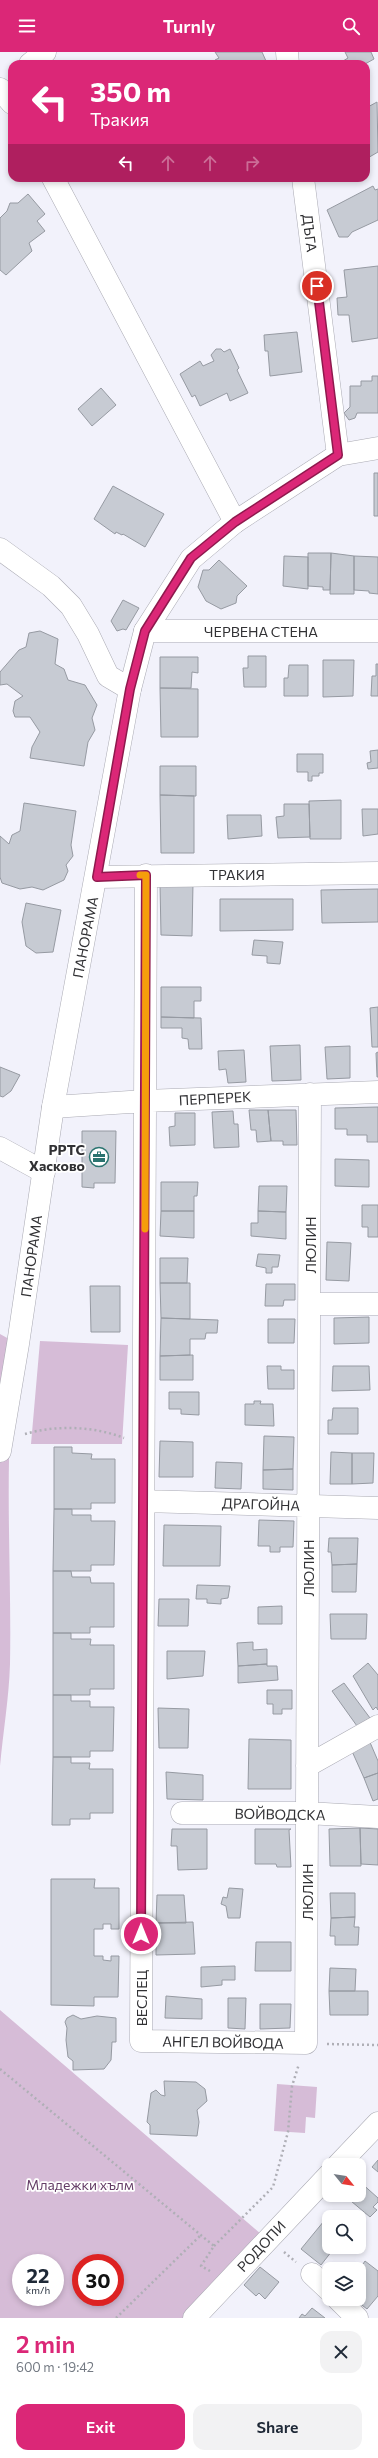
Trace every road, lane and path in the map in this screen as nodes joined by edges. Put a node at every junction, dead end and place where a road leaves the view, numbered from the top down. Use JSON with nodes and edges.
{"nodes":[{"id":1,"x":45,"y":52,"type":"edge"},
{"id":2,"x":35,"y":60,"type":"edge"},
{"id":3,"x":8,"y":82,"type":"edge"},
{"id":4,"x":0,"y":89,"type":"edge"},
{"id":5,"x":8,"y":98,"type":"edge"},
{"id":6,"x":55,"y":182,"type":"edge"},
{"id":7,"x":304,"y":182,"type":"edge"},
{"id":8,"x":378,"y":448,"type":"edge"},
{"id":9,"x":338,"y":455,"type":"junction"},
{"id":10,"x":235,"y":522,"type":"junction"},
{"id":11,"x":0,"y":549,"type":"edge"},
{"id":12,"x":145,"y":631,"type":"junction"},
{"id":13,"x":378,"y":631,"type":"edge"},
{"id":14,"x":130,"y":689,"type":"junction"},
{"id":15,"x":378,"y":874,"type":"edge"},
{"id":16,"x":146,"y":875,"type":"junction"},
{"id":17,"x":97,"y":877,"type":"junction"},
{"id":18,"x":378,"y":1092,"type":"edge"},
{"id":19,"x":310,"y":1094,"type":"junction"},
{"id":20,"x":145,"y":1101,"type":"junction"},
{"id":21,"x":53,"y":1107,"type":"junction"},
{"id":22,"x":0,"y":1148,"type":"edge"},
{"id":23,"x":44,"y":1172,"type":"junction"},
{"id":24,"x":310,"y":1304,"type":"junction"},
{"id":25,"x":378,"y":1304,"type":"edge"},
{"id":26,"x":1,"y":1446,"type":"edge"},
{"id":27,"x":144,"y":1447,"type":"junction"},
{"id":28,"x":144,"y":1501,"type":"junction"},
{"id":29,"x":308,"y":1506,"type":"junction"},
{"id":30,"x":378,"y":1508,"type":"edge"},
{"id":31,"x":378,"y":1726,"type":"edge"},
{"id":32,"x":307,"y":1766,"type":"junction"},
{"id":33,"x":307,"y":1812,"type":"junction"},
{"id":34,"x":182,"y":1813,"type":"dead end"},
{"id":35,"x":378,"y":1817,"type":"edge"},
{"id":36,"x":141,"y":2041,"type":"joint"},
{"id":37,"x":306,"y":2043,"type":"junction"},
{"id":38,"x":378,"y":2046,"type":"edge"},
{"id":39,"x":0,"y":2069,"type":"edge"},
{"id":40,"x":378,"y":2123,"type":"edge"},
{"id":41,"x":345,"y":2158,"type":"edge"},
{"id":42,"x":322,"y":2182,"type":"edge"},
{"id":43,"x":201,"y":2235,"type":"junction"},
{"id":44,"x":268,"y":2240,"type":"junction"},
{"id":45,"x":214,"y":2246,"type":"junction"},
{"id":46,"x":213,"y":2273,"type":"dead end"},
{"id":47,"x":312,"y":2274,"type":"joint"},
{"id":48,"x":322,"y":2283,"type":"edge"},
{"id":49,"x":345,"y":2306,"type":"edge"},
{"id":50,"x":116,"y":2318,"type":"edge"},
{"id":51,"x":194,"y":2318,"type":"edge"},
{"id":52,"x":357,"y":2318,"type":"edge"}],
"edges":[{"from":1,"to":2,"type":"street"},
{"from":3,"to":4,"type":"street"},
{"from":4,"to":5,"type":"street"},
{"from":6,"to":10,"type":"street"},
{"from":7,"to":9,"type":"street","name":"ДЪГА"},
{"from":8,"to":9,"type":"street","name":"ПАНОРАМА"},
{"from":9,"to":10,"type":"street","name":"ПАНОРАМА"},
{"from":10,"to":12,"type":"street","name":"ПАНОРАМА"},
{"from":11,"to":14,"type":"street"},
{"from":12,"to":13,"type":"street","name":"ЧЕРВЕНА СТЕНА"},
{"from":12,"to":14,"type":"street","name":"ПАНОРАМА"},
{"from":14,"to":17,"type":"street","name":"ПАНОРАМА"},
{"from":15,"to":16,"type":"street","name":"ТРАКИЯ"},
{"from":16,"to":17,"type":"street","name":"ТРАКИЯ"},
{"from":16,"to":20,"type":"street","name":"ВЕСЛЕЦ"},
{"from":17,"to":21,"type":"street","name":"ПАНОРАМА"},
{"from":18,"to":19,"type":"street","name":"ПЕРПЕРЕК"},
{"from":19,"to":20,"type":"street","name":"ПЕРПЕРЕК"},
{"from":19,"to":24,"type":"street","name":"ЛЮЛИН"},
{"from":20,"to":21,"type":"street","name":"ПЕРПЕРЕК"},
{"from":20,"to":27,"type":"street","name":"ВЕСЛЕЦ"},
{"from":21,"to":23,"type":"street","name":"ПАНОРАМА"},
{"from":22,"to":23,"type":"street"},
{"from":23,"to":26,"type":"street","name":"ПАНОРАМА"},
{"from":24,"to":25,"type":"street"},
{"from":24,"to":29,"type":"street","name":"ЛЮЛИН"},
{"from":26,"to":27,"type":"path"},
{"from":27,"to":28,"type":"street","name":"ВЕСЛЕЦ"},
{"from":28,"to":29,"type":"street","name":"ДРАГОЙНА"},
{"from":28,"to":36,"type":"street","name":"ВЕСЛЕЦ"},
{"from":29,"to":30,"type":"street","name":"ДРАГОЙНА"},
{"from":29,"to":32,"type":"street","name":"ЛЮЛИН"},
{"from":31,"to":32,"type":"street"},
{"from":32,"to":33,"type":"street","name":"ЛЮЛИН"},
{"from":33,"to":34,"type":"street","name":"ВОЙВОДСКА"},
{"from":33,"to":35,"type":"street","name":"ВОЙВОДСКА"},
{"from":33,"to":37,"type":"street","name":"ЛЮЛИН"},
{"from":36,"to":37,"type":"street","name":"АНГЕЛ ВОЙВОДА"},
{"from":37,"to":38,"type":"path"},
{"from":37,"to":45,"type":"path"},
{"from":39,"to":43,"type":"path"},
{"from":40,"to":41,"type":"street"},
{"from":42,"to":44,"type":"street","name":"РОДОПИ"},
{"from":43,"to":45,"type":"path"},
{"from":43,"to":50,"type":"path"},
{"from":44,"to":47,"type":"path"},
{"from":44,"to":51,"type":"street","name":"РОДОПИ"},
{"from":45,"to":46,"type":"path"},
{"from":47,"to":48,"type":"street"},
{"from":49,"to":52,"type":"street"}]}
